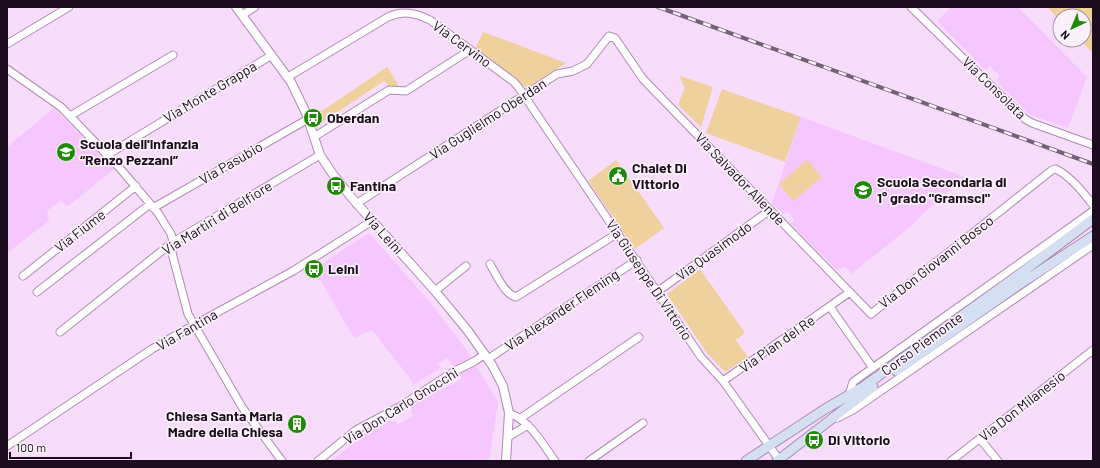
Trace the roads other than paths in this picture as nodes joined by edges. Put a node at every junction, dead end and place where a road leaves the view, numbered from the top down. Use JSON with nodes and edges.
{"nodes":[{"id":1,"x":69,"y":7,"type":"edge"},
{"id":2,"x":236,"y":7,"type":"edge"},
{"id":3,"x":255,"y":7,"type":"edge"},
{"id":4,"x":911,"y":7,"type":"edge"},
{"id":5,"x":242,"y":14,"type":"junction"},
{"id":6,"x":615,"y":38,"type":"joint"},
{"id":7,"x":7,"y":44,"type":"edge"},
{"id":8,"x":470,"y":50,"type":"junction"},
{"id":9,"x":173,"y":54,"type":"dead end"},
{"id":10,"x":272,"y":55,"type":"junction"},
{"id":11,"x":7,"y":70,"type":"edge"},
{"id":12,"x":288,"y":77,"type":"junction"},
{"id":13,"x":524,"y":96,"type":"junction"},
{"id":14,"x":70,"y":116,"type":"junction"},
{"id":15,"x":308,"y":119,"type":"junction"},
{"id":16,"x":314,"y":137,"type":"junction"},
{"id":17,"x":1093,"y":145,"type":"edge"},
{"id":18,"x":107,"y":155,"type":"junction"},
{"id":19,"x":320,"y":155,"type":"junction"},
{"id":20,"x":136,"y":186,"type":"junction"},
{"id":21,"x":356,"y":204,"type":"junction"},
{"id":22,"x":1093,"y":205,"type":"edge"},
{"id":23,"x":151,"y":206,"type":"junction"},
{"id":24,"x":770,"y":210,"type":"junction"},
{"id":25,"x":1093,"y":211,"type":"edge"},
{"id":26,"x":1093,"y":219,"type":"edge"},
{"id":27,"x":372,"y":221,"type":"junction"},
{"id":28,"x":618,"y":233,"type":"junction"},
{"id":29,"x":1093,"y":236,"type":"edge"},
{"id":30,"x":173,"y":242,"type":"junction"},
{"id":31,"x":1093,"y":245,"type":"edge"},
{"id":32,"x":636,"y":260,"type":"junction"},
{"id":33,"x":490,"y":264,"type":"dead end"},
{"id":34,"x":466,"y":266,"type":"dead end"},
{"id":35,"x":23,"y":276,"type":"dead end"},
{"id":36,"x":1015,"y":283,"type":"junction"},
{"id":37,"x":435,"y":291,"type":"junction"},
{"id":38,"x":37,"y":292,"type":"dead end"},
{"id":39,"x":657,"y":292,"type":"junction"},
{"id":40,"x":850,"y":292,"type":"junction"},
{"id":41,"x":830,"y":307,"type":"junction"},
{"id":42,"x":871,"y":314,"type":"joint"},
{"id":43,"x":194,"y":325,"type":"junction"},
{"id":44,"x":60,"y":332,"type":"dead end"},
{"id":45,"x":639,"y":337,"type":"dead end"},
{"id":46,"x":1093,"y":350,"type":"edge"},
{"id":47,"x":487,"y":357,"type":"junction"},
{"id":48,"x":873,"y":368,"type":"junction"},
{"id":49,"x":724,"y":381,"type":"junction"},
{"id":50,"x":849,"y":395,"type":"junction"},
{"id":51,"x":509,"y":412,"type":"junction"},
{"id":52,"x":521,"y":418,"type":"junction"},
{"id":53,"x":828,"y":422,"type":"junction"},
{"id":54,"x":643,"y":423,"type":"dead end"},
{"id":55,"x":528,"y":425,"type":"junction"},
{"id":56,"x":508,"y":437,"type":"junction"},
{"id":57,"x":980,"y":439,"type":"junction"},
{"id":58,"x":769,"y":445,"type":"junction"},
{"id":59,"x":7,"y":446,"type":"edge"},
{"id":60,"x":778,"y":460,"type":"edge"},
{"id":61,"x":282,"y":461,"type":"edge"},
{"id":62,"x":318,"y":461,"type":"edge"},
{"id":63,"x":506,"y":461,"type":"edge"},
{"id":64,"x":555,"y":461,"type":"edge"},
{"id":65,"x":588,"y":461,"type":"edge"},
{"id":66,"x":746,"y":461,"type":"edge"},
{"id":67,"x":951,"y":461,"type":"edge"},
{"id":68,"x":998,"y":461,"type":"edge"}],
"edges":[{"from":1,"to":7,"type":"street"},
{"from":2,"to":5,"type":"street","name":"Via Leinì"},
{"from":3,"to":5,"type":"street"},
{"from":4,"to":17,"type":"street","name":"Via Consolata"},
{"from":5,"to":10,"type":"street","name":"Via Leinì"},
{"from":6,"to":13,"type":"street","name":"Via Guglielmo Oberdan"},
{"from":6,"to":24,"type":"street","name":"Via Salvador Allende"},
{"from":8,"to":12,"type":"street","name":"Via Cervino"},
{"from":8,"to":13,"type":"street","name":"Via Cervino"},
{"from":8,"to":16,"type":"street"},
{"from":9,"to":14,"type":"street"},
{"from":10,"to":12,"type":"street","name":"Via Leinì"},
{"from":10,"to":18,"type":"street","name":"Via Monte Grappa"},
{"from":11,"to":14,"type":"street"},
{"from":12,"to":15,"type":"street","name":"Via Leinì"},
{"from":13,"to":21,"type":"street","name":"Via Guglielmo Oberdan"},
{"from":13,"to":28,"type":"street","name":"Via Giuseppe Di Vittorio"},
{"from":14,"to":18,"type":"street"},
{"from":15,"to":16,"type":"street","name":"Via Leinì"},
{"from":15,"to":23,"type":"street","name":"Via Pasubio"},
{"from":16,"to":19,"type":"street","name":"Via Leinì"},
{"from":18,"to":20,"type":"street"},
{"from":19,"to":21,"type":"street","name":"Via Leinì"},
{"from":19,"to":30,"type":"street","name":"Via Martiri di Belfiore"},
{"from":20,"to":23,"type":"street"},
{"from":20,"to":35,"type":"street","name":"Via Fiume"},
{"from":21,"to":27,"type":"street","name":"Via Leinì"},
{"from":22,"to":42,"type":"street","name":"Via Don Giovanni Bosco"},
{"from":23,"to":30,"type":"street"},
{"from":23,"to":38,"type":"street","name":"Via Pasubio"},
{"from":24,"to":39,"type":"street","name":"Via Quasimodo"},
{"from":24,"to":40,"type":"street","name":"Via Salvador Allende"},
{"from":25,"to":48,"type":"street"},
{"from":26,"to":36,"type":"main road","name":"Corso Piemonte"},
{"from":27,"to":37,"type":"street","name":"Via Leinì"},
{"from":27,"to":43,"type":"street","name":"Via Fantina"},
{"from":28,"to":32,"type":"street","name":"Via Giuseppe Di Vittorio"},
{"from":28,"to":33,"type":"street"},
{"from":29,"to":36,"type":"main road","name":"Corso Piemonte"},
{"from":30,"to":43,"type":"street"},
{"from":30,"to":44,"type":"street","name":"Via Martiri di Belfiore"},
{"from":31,"to":53,"type":"street","name":"Corso Piemonte"},
{"from":32,"to":39,"type":"street","name":"Via Giuseppe Di Vittorio"},
{"from":32,"to":47,"type":"street","name":"Via Alexander Fleming"},
{"from":34,"to":37,"type":"street"},
{"from":36,"to":50,"type":"main road","name":"Corso Piemonte"},
{"from":36,"to":53,"type":"main road","name":"Corso Piemonte"},
{"from":37,"to":47,"type":"street","name":"Via Leinì"},
{"from":39,"to":49,"type":"street","name":"Via Giuseppe Di Vittorio"},
{"from":40,"to":41,"type":"street","name":"Via Pian del Re"},
{"from":40,"to":42,"type":"street","name":"Via Salvador Allende"},
{"from":41,"to":48,"type":"street","name":"Via Pian del Re"},
{"from":41,"to":49,"type":"street","name":"Via Pian del Re"},
{"from":43,"to":59,"type":"street","name":"Via Fantina"},
{"from":43,"to":61,"type":"street"},
{"from":45,"to":52,"type":"street"},
{"from":46,"to":57,"type":"street","name":"Via Don Milanesio"},
{"from":47,"to":51,"type":"street","name":"Via Leinì"},
{"from":47,"to":62,"type":"street","name":"Via Don Carlo Gnocchi"},
{"from":48,"to":50,"type":"street"},
{"from":49,"to":58,"type":"street","name":"Via Giuseppe Di Vittorio"},
{"from":50,"to":58,"type":"main road","name":"Corso Piemonte"},
{"from":51,"to":52,"type":"street"},
{"from":51,"to":56,"type":"street","name":"Via Leinì"},
{"from":52,"to":55,"type":"street"},
{"from":53,"to":60,"type":"main road","name":"Corso Piemonte"},
{"from":54,"to":65,"type":"street"},
{"from":55,"to":56,"type":"street"},
{"from":55,"to":64,"type":"street"},
{"from":56,"to":63,"type":"street","name":"Via Leinì"},
{"from":57,"to":67,"type":"street","name":"Via Don Milanesio"},
{"from":57,"to":68,"type":"street"},
{"from":58,"to":60,"type":"street","name":"Via Giuseppe Di Vittorio"},
{"from":58,"to":66,"type":"main road","name":"Corso Piemonte"}]}
